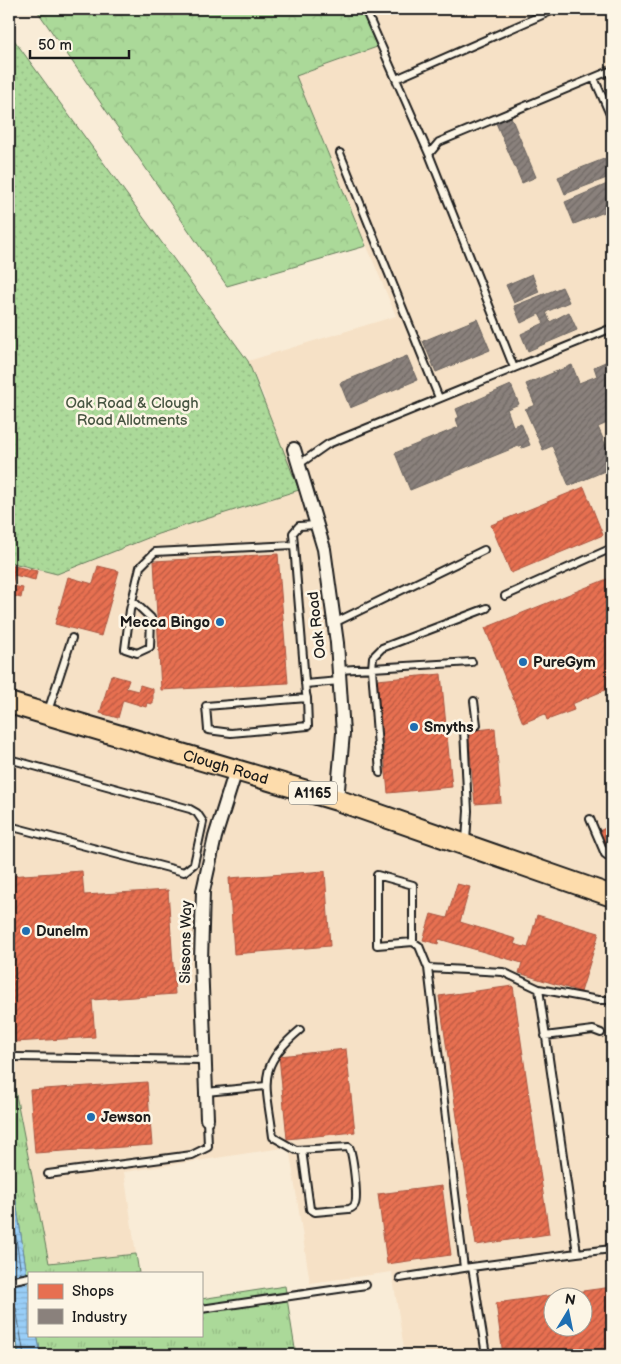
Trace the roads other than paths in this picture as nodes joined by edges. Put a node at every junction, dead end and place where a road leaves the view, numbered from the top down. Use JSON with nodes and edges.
{"nodes":[{"id":1,"x":365,"y":9,"type":"edge"},
{"id":2,"x":556,"y":9,"type":"edge"},
{"id":3,"x":612,"y":70,"type":"edge"},
{"id":4,"x":594,"y":78,"type":"junction"},
{"id":5,"x":396,"y":79,"type":"junction"},
{"id":6,"x":612,"y":119,"type":"edge"},
{"id":7,"x":340,"y":153,"type":"dead end"},
{"id":8,"x":429,"y":154,"type":"junction"},
{"id":9,"x":612,"y":328,"type":"edge"},
{"id":10,"x":514,"y":368,"type":"junction"},
{"id":11,"x":439,"y":398,"type":"junction"},
{"id":12,"x":294,"y":449,"type":"dead end"},
{"id":13,"x":298,"y":465,"type":"junction"},
{"id":14,"x":316,"y":524,"type":"junction"},
{"id":15,"x":294,"y":545,"type":"junction"},
{"id":16,"x":612,"y":548,"type":"edge"},
{"id":17,"x":484,"y":550,"type":"dead end"},
{"id":18,"x":505,"y":596,"type":"dead end"},
{"id":19,"x":132,"y":600,"type":"junction"},
{"id":20,"x":487,"y":608,"type":"dead end"},
{"id":21,"x":334,"y":622,"type":"junction"},
{"id":22,"x":72,"y":638,"type":"dead end"},
{"id":23,"x":472,"y":662,"type":"dead end"},
{"id":24,"x":372,"y":668,"type":"junction"},
{"id":25,"x":339,"y":675,"type":"junction"},
{"id":26,"x":305,"y":684,"type":"junction"},
{"id":27,"x":306,"y":698,"type":"junction"},
{"id":28,"x":474,"y":701,"type":"dead end"},
{"id":29,"x":9,"y":703,"type":"edge"},
{"id":30,"x":47,"y":714,"type":"junction"},
{"id":31,"x":9,"y":759,"type":"edge"},
{"id":32,"x":236,"y":770,"type":"junction"},
{"id":33,"x":380,"y":772,"type":"dead end"},
{"id":34,"x":337,"y":800,"type":"junction"},
{"id":35,"x":590,"y":819,"type":"dead end"},
{"id":36,"x":9,"y":826,"type":"edge"},
{"id":37,"x":200,"y":843,"type":"junction"},
{"id":38,"x":466,"y":845,"type":"junction"},
{"id":39,"x":212,"y":848,"type":"junction"},
{"id":40,"x":612,"y":860,"type":"edge"},
{"id":41,"x":612,"y":896,"type":"edge"},
{"id":42,"x":413,"y":942,"type":"junction"},
{"id":43,"x":428,"y":968,"type":"junction"},
{"id":44,"x":539,"y":989,"type":"junction"},
{"id":45,"x":612,"y":1000,"type":"edge"},
{"id":46,"x":300,"y":1030,"type":"dead end"},
{"id":47,"x":601,"y":1034,"type":"dead end"},
{"id":48,"x":545,"y":1036,"type":"junction"},
{"id":49,"x":16,"y":1057,"type":"dead end"},
{"id":50,"x":203,"y":1060,"type":"junction"},
{"id":51,"x":266,"y":1086,"type":"junction"},
{"id":52,"x":206,"y":1092,"type":"junction"},
{"id":53,"x":206,"y":1119,"type":"joint"},
{"id":54,"x":302,"y":1150,"type":"junction"},
{"id":55,"x":48,"y":1174,"type":"dead end"},
{"id":56,"x":612,"y":1249,"type":"edge"},
{"id":57,"x":577,"y":1253,"type":"junction"},
{"id":58,"x":472,"y":1267,"type":"junction"},
{"id":59,"x":464,"y":1268,"type":"junction"},
{"id":60,"x":28,"y":1277,"type":"edge"},
{"id":61,"x":400,"y":1278,"type":"dead end"},
{"id":62,"x":9,"y":1281,"type":"edge"},
{"id":63,"x":366,"y":1285,"type":"dead end"},
{"id":64,"x":202,"y":1310,"type":"edge"},
{"id":65,"x":470,"y":1355,"type":"edge"},
{"id":66,"x":486,"y":1355,"type":"edge"}],
"edges":[{"from":1,"to":5,"type":"lane"},
{"from":2,"to":5,"type":"lane"},
{"from":3,"to":4,"type":"lane"},
{"from":4,"to":6,"type":"lane"},
{"from":4,"to":8,"type":"lane"},
{"from":5,"to":8,"type":"lane"},
{"from":7,"to":11,"type":"lane"},
{"from":8,"to":10,"type":"lane"},
{"from":9,"to":10,"type":"lane"},
{"from":10,"to":11,"type":"lane"},
{"from":11,"to":13,"type":"lane"},
{"from":12,"to":13,"type":"street","name":"Oak Road"},
{"from":13,"to":14,"type":"street","name":"Oak Road"},
{"from":14,"to":15,"type":"lane"},
{"from":14,"to":21,"type":"street","name":"Oak Road"},
{"from":15,"to":19,"type":"lane"},
{"from":15,"to":26,"type":"lane"},
{"from":16,"to":18,"type":"lane"},
{"from":17,"to":21,"type":"lane"},
{"from":19,"to":19,"type":"lane"},
{"from":20,"to":24,"type":"lane"},
{"from":21,"to":25,"type":"street","name":"Oak Road"},
{"from":22,"to":30,"type":"lane"},
{"from":23,"to":24,"type":"lane"},
{"from":24,"to":25,"type":"lane"},
{"from":24,"to":33,"type":"lane"},
{"from":25,"to":26,"type":"lane"},
{"from":25,"to":34,"type":"street","name":"Oak Road"},
{"from":26,"to":27,"type":"lane"},
{"from":27,"to":27,"type":"lane"},
{"from":28,"to":38,"type":"lane"},
{"from":29,"to":30,"type":"main road","name":"Clough Road","number":"A1165"},
{"from":30,"to":32,"type":"main road","name":"Clough Road","number":"A1165"},
{"from":31,"to":37,"type":"lane"},
{"from":32,"to":34,"type":"main road","name":"Clough Road","number":"A1165"},
{"from":32,"to":39,"type":"street","name":"Sissons Way"},
{"from":34,"to":38,"type":"main road","name":"Clough Road","number":"A1165"},
{"from":35,"to":40,"type":"lane"},
{"from":36,"to":37,"type":"lane"},
{"from":37,"to":39,"type":"lane"},
{"from":38,"to":41,"type":"main road","name":"Clough Road","number":"A1165"},
{"from":39,"to":50,"type":"street","name":"Sissons Way"},
{"from":42,"to":42,"type":"lane"},
{"from":42,"to":43,"type":"lane"},
{"from":43,"to":44,"type":"lane"},
{"from":43,"to":59,"type":"lane"},
{"from":44,"to":45,"type":"lane"},
{"from":44,"to":48,"type":"lane"},
{"from":46,"to":51,"type":"lane"},
{"from":47,"to":48,"type":"lane"},
{"from":48,"to":57,"type":"lane"},
{"from":49,"to":50,"type":"lane"},
{"from":50,"to":52,"type":"street","name":"Sissons Way"},
{"from":51,"to":52,"type":"lane"},
{"from":51,"to":54,"type":"lane"},
{"from":52,"to":53,"type":"street","name":"Sissons Way"},
{"from":53,"to":55,"type":"lane"},
{"from":54,"to":54,"type":"lane"},
{"from":56,"to":57,"type":"lane"},
{"from":57,"to":58,"type":"lane"},
{"from":58,"to":59,"type":"lane"},
{"from":58,"to":66,"type":"lane"},
{"from":59,"to":61,"type":"lane"},
{"from":60,"to":62,"type":"lane"},
{"from":63,"to":64,"type":"lane"},
{"from":65,"to":66,"type":"lane"}]}
